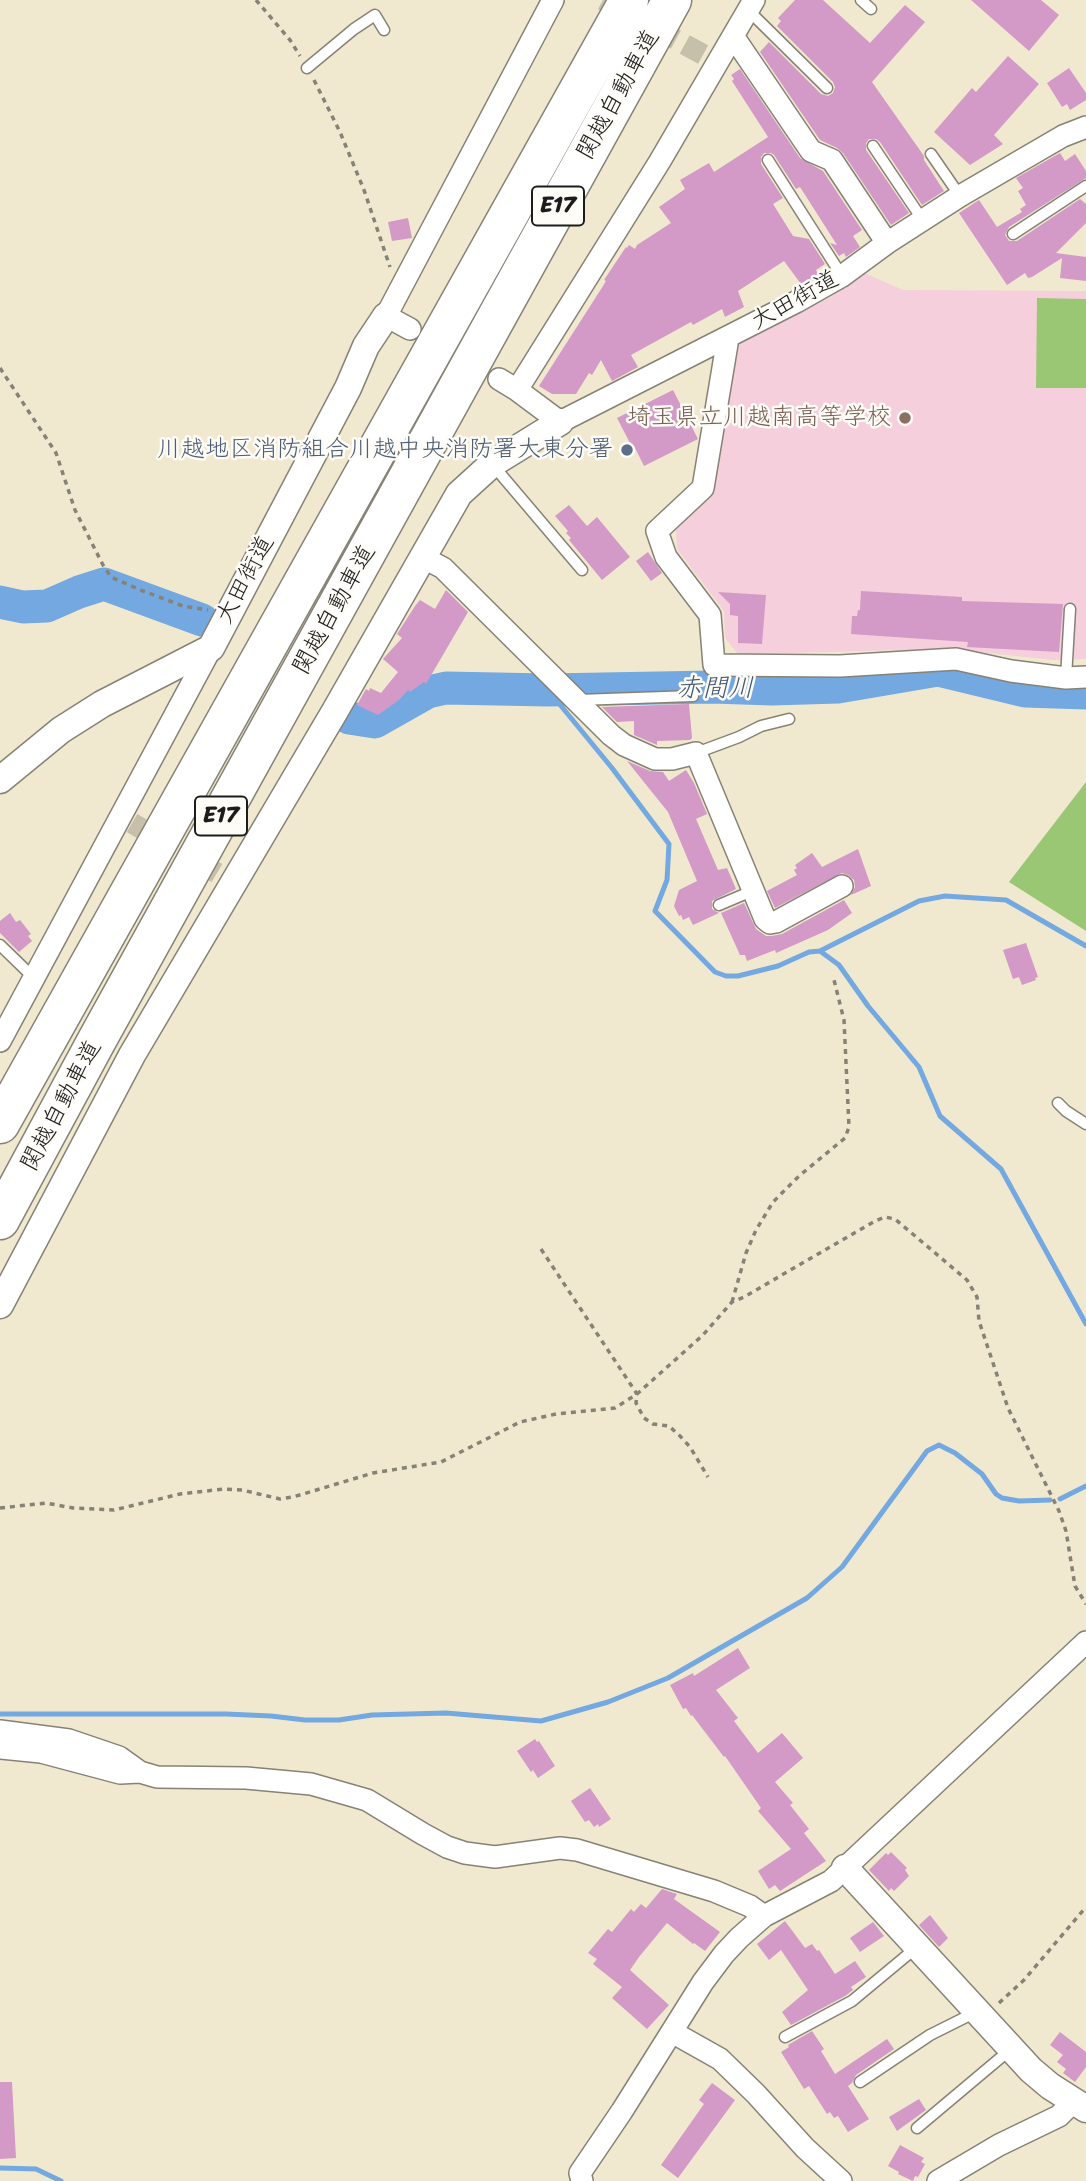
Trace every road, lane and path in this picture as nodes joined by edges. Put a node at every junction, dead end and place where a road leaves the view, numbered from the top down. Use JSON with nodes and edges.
{"nodes":[{"id":1,"x":256,"y":0,"type":"edge"},
{"id":2,"x":553,"y":0,"type":"edge"},
{"id":3,"x":629,"y":0,"type":"edge"},
{"id":4,"x":672,"y":0,"type":"edge"},
{"id":5,"x":861,"y":0,"type":"edge"},
{"id":6,"x":751,"y":5,"type":"edge"},
{"id":7,"x":871,"y":9,"type":"dead end"},
{"id":8,"x":384,"y":30,"type":"dead end"},
{"id":9,"x":733,"y":36,"type":"junction"},
{"id":10,"x":307,"y":68,"type":"junction"},
{"id":11,"x":827,"y":88,"type":"dead end"},
{"id":12,"x":1085,"y":131,"type":"edge"},
{"id":13,"x":873,"y":146,"type":"dead end"},
{"id":14,"x":931,"y":154,"type":"dead end"},
{"id":15,"x":768,"y":160,"type":"dead end"},
{"id":16,"x":1086,"y":187,"type":"edge"},
{"id":17,"x":960,"y":196,"type":"junction"},
{"id":18,"x":922,"y":219,"type":"junction"},
{"id":19,"x":1013,"y":234,"type":"dead end"},
{"id":20,"x":887,"y":243,"type":"junction"},
{"id":21,"x":842,"y":276,"type":"junction"},
{"id":22,"x":405,"y":279,"type":"junction"},
{"id":23,"x":386,"y":316,"type":"junction"},
{"id":24,"x":410,"y":329,"type":"dead end"},
{"id":25,"x":728,"y":338,"type":"junction"},
{"id":26,"x":0,"y":368,"type":"edge"},
{"id":27,"x":560,"y":422,"type":"junction"},
{"id":28,"x":492,"y":464,"type":"junction"},
{"id":29,"x":424,"y":558,"type":"junction"},
{"id":30,"x":582,"y":570,"type":"dead end"},
{"id":31,"x":1070,"y":608,"type":"dead end"},
{"id":32,"x":215,"y":611,"type":"dead end"},
{"id":33,"x":211,"y":648,"type":"junction"},
{"id":34,"x":1076,"y":678,"type":"edge"},
{"id":35,"x":568,"y":693,"type":"junction"},
{"id":36,"x":693,"y":696,"type":"dead end"},
{"id":37,"x":789,"y":719,"type":"dead end"},
{"id":38,"x":696,"y":753,"type":"junction"},
{"id":39,"x":0,"y":780,"type":"edge"},
{"id":40,"x":842,"y":886,"type":"dead end"},
{"id":41,"x":752,"y":891,"type":"junction"},
{"id":42,"x":719,"y":905,"type":"dead end"},
{"id":43,"x":0,"y":945,"type":"edge"},
{"id":44,"x":833,"y":976,"type":"dead end"},
{"id":45,"x":33,"y":977,"type":"junction"},
{"id":46,"x":0,"y":1041,"type":"edge"},
{"id":47,"x":1058,"y":1102,"type":"dead end"},
{"id":48,"x":0,"y":1124,"type":"edge"},
{"id":49,"x":1086,"y":1124,"type":"edge"},
{"id":50,"x":0,"y":1220,"type":"edge"},
{"id":51,"x":541,"y":1249,"type":"dead end"},
{"id":52,"x":732,"y":1302,"type":"junction"},
{"id":53,"x":0,"y":1305,"type":"edge"},
{"id":54,"x":637,"y":1394,"type":"junction"},
{"id":55,"x":708,"y":1477,"type":"dead end"},
{"id":56,"x":0,"y":1508,"type":"edge"},
{"id":57,"x":1086,"y":1604,"type":"edge"},
{"id":58,"x":1086,"y":1642,"type":"edge"},
{"id":59,"x":0,"y":1731,"type":"edge"},
{"id":60,"x":0,"y":1748,"type":"edge"},
{"id":61,"x":140,"y":1772,"type":"junction"},
{"id":62,"x":845,"y":1868,"type":"junction"},
{"id":63,"x":1086,"y":1907,"type":"edge"},
{"id":64,"x":764,"y":1916,"type":"junction"},
{"id":65,"x":917,"y":1947,"type":"junction"},
{"id":66,"x":979,"y":2015,"type":"junction"},
{"id":67,"x":672,"y":2032,"type":"junction"},
{"id":68,"x":785,"y":2037,"type":"dead end"},
{"id":69,"x":1011,"y":2049,"type":"junction"},
{"id":70,"x":860,"y":2082,"type":"dead end"},
{"id":71,"x":1079,"y":2106,"type":"edge"},
{"id":72,"x":917,"y":2128,"type":"dead end"},
{"id":73,"x":966,"y":2173,"type":"edge"},
{"id":74,"x":579,"y":2178,"type":"edge"},
{"id":75,"x":841,"y":2181,"type":"edge"},
{"id":76,"x":938,"y":2181,"type":"edge"}],
"edges":[{"from":1,"to":10,"type":"path"},
{"from":2,"to":22,"type":"street"},
{"from":3,"to":48,"type":"highway","name":"関越自動車道","number":"E17"},
{"from":4,"to":50,"type":"highway","name":"関越自動車道","number":"E17"},
{"from":5,"to":7,"type":"lane"},
{"from":6,"to":9,"type":"street"},
{"from":6,"to":11,"type":"lane"},
{"from":8,"to":10,"type":"lane"},
{"from":9,"to":20,"type":"street"},
{"from":9,"to":27,"type":"street"},
{"from":10,"to":22,"type":"path"},
{"from":12,"to":17,"type":"street","name":"大田街道"},
{"from":13,"to":18,"type":"lane"},
{"from":14,"to":17,"type":"lane"},
{"from":15,"to":21,"type":"lane"},
{"from":16,"to":19,"type":"lane"},
{"from":17,"to":18,"type":"street","name":"大田街道"},
{"from":18,"to":20,"type":"street","name":"大田街道"},
{"from":20,"to":21,"type":"street","name":"大田街道"},
{"from":21,"to":25,"type":"street","name":"大田街道"},
{"from":22,"to":23,"type":"street"},
{"from":23,"to":24,"type":"street"},
{"from":23,"to":33,"type":"street","name":"大田街道"},
{"from":25,"to":27,"type":"street","name":"大田街道"},
{"from":25,"to":34,"type":"street"},
{"from":26,"to":32,"type":"path"},
{"from":27,"to":28,"type":"street"},
{"from":28,"to":29,"type":"street"},
{"from":28,"to":30,"type":"lane"},
{"from":29,"to":35,"type":"street"},
{"from":29,"to":53,"type":"street"},
{"from":31,"to":34,"type":"lane"},
{"from":33,"to":39,"type":"street","name":"大田街道"},
{"from":33,"to":45,"type":"street"},
{"from":35,"to":36,"type":"lane"},
{"from":35,"to":38,"type":"street"},
{"from":37,"to":38,"type":"lane"},
{"from":38,"to":41,"type":"street"},
{"from":40,"to":41,"type":"street"},
{"from":41,"to":42,"type":"lane"},
{"from":43,"to":45,"type":"lane"},
{"from":44,"to":52,"type":"path"},
{"from":45,"to":46,"type":"street"},
{"from":47,"to":49,"type":"lane"},
{"from":51,"to":54,"type":"path"},
{"from":52,"to":54,"type":"path"},
{"from":52,"to":57,"type":"path"},
{"from":54,"to":55,"type":"path"},
{"from":54,"to":56,"type":"path"},
{"from":58,"to":62,"type":"street"},
{"from":59,"to":61,"type":"street"},
{"from":60,"to":61,"type":"street"},
{"from":61,"to":64,"type":"street"},
{"from":62,"to":64,"type":"street"},
{"from":62,"to":65,"type":"street"},
{"from":63,"to":66,"type":"path"},
{"from":64,"to":67,"type":"street"},
{"from":65,"to":66,"type":"street"},
{"from":65,"to":68,"type":"lane"},
{"from":66,"to":69,"type":"street"},
{"from":66,"to":70,"type":"lane"},
{"from":67,"to":74,"type":"street"},
{"from":67,"to":75,"type":"street"},
{"from":69,"to":71,"type":"street"},
{"from":69,"to":72,"type":"lane"},
{"from":71,"to":73,"type":"street"},
{"from":73,"to":76,"type":"street"}]}
